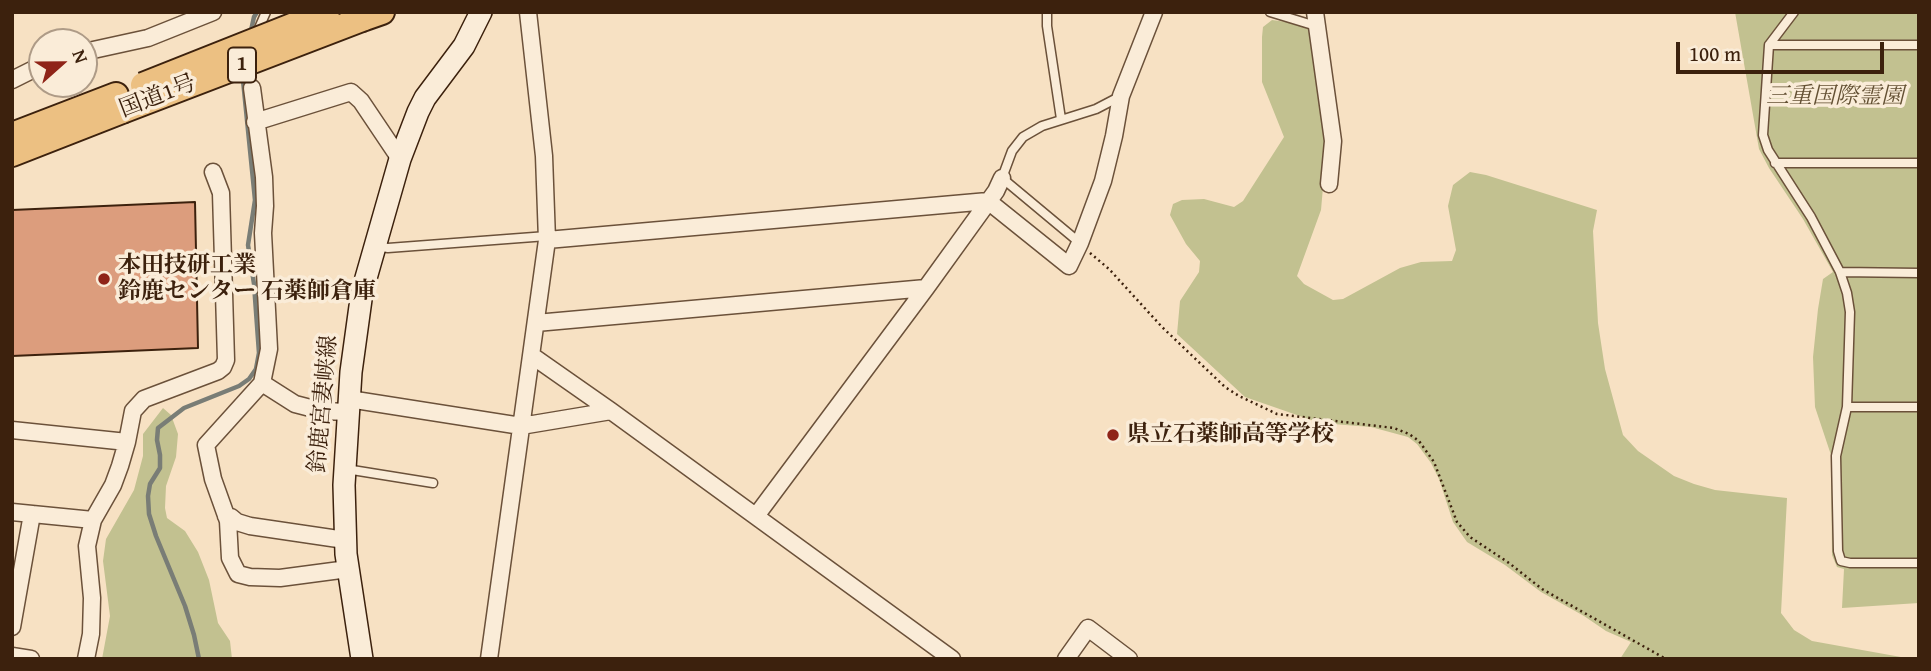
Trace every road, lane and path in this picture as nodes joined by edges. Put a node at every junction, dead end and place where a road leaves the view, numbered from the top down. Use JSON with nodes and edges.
{"nodes":[{"id":1,"x":213,"y":12,"type":"edge"},
{"id":2,"x":266,"y":12,"type":"edge"},
{"id":3,"x":327,"y":12,"type":"edge"},
{"id":4,"x":481,"y":12,"type":"edge"},
{"id":5,"x":528,"y":12,"type":"edge"},
{"id":6,"x":1047,"y":12,"type":"edge"},
{"id":7,"x":1154,"y":12,"type":"edge"},
{"id":8,"x":1270,"y":12,"type":"edge"},
{"id":9,"x":1794,"y":12,"type":"edge"},
{"id":10,"x":372,"y":16,"type":"edge"},
{"id":11,"x":1315,"y":19,"type":"edge"},
{"id":12,"x":1769,"y":45,"type":"junction"},
{"id":13,"x":1919,"y":45,"type":"edge"},
{"id":14,"x":98,"y":49,"type":"edge"},
{"id":15,"x":28,"y":72,"type":"edge"},
{"id":16,"x":12,"y":80,"type":"edge"},
{"id":17,"x":250,"y":82,"type":"joint"},
{"id":18,"x":1121,"y":96,"type":"junction"},
{"id":19,"x":121,"y":103,"type":"junction"},
{"id":20,"x":1061,"y":119,"type":"junction"},
{"id":21,"x":255,"y":122,"type":"junction"},
{"id":22,"x":12,"y":135,"type":"edge"},
{"id":23,"x":12,"y":154,"type":"edge"},
{"id":24,"x":400,"y":159,"type":"junction"},
{"id":25,"x":1776,"y":163,"type":"junction"},
{"id":26,"x":1919,"y":163,"type":"edge"},
{"id":27,"x":213,"y":172,"type":"dead end"},
{"id":28,"x":1002,"y":178,"type":"junction"},
{"id":29,"x":1329,"y":184,"type":"dead end"},
{"id":30,"x":988,"y":201,"type":"junction"},
{"id":31,"x":547,"y":238,"type":"junction"},
{"id":32,"x":1080,"y":243,"type":"junction"},
{"id":33,"x":374,"y":246,"type":"junction"},
{"id":34,"x":1840,"y":272,"type":"junction"},
{"id":35,"x":1919,"y":273,"type":"edge"},
{"id":36,"x":926,"y":288,"type":"junction"},
{"id":37,"x":536,"y":323,"type":"junction"},
{"id":38,"x":531,"y":355,"type":"junction"},
{"id":39,"x":262,"y":383,"type":"junction"},
{"id":40,"x":349,"y":406,"type":"junction"},
{"id":41,"x":1847,"y":407,"type":"junction"},
{"id":42,"x":1919,"y":407,"type":"edge"},
{"id":43,"x":611,"y":411,"type":"junction"},
{"id":44,"x":521,"y":426,"type":"junction"},
{"id":45,"x":12,"y":430,"type":"edge"},
{"id":46,"x":127,"y":442,"type":"junction"},
{"id":47,"x":345,"y":468,"type":"junction"},
{"id":48,"x":433,"y":483,"type":"dead end"},
{"id":49,"x":12,"y":512,"type":"edge"},
{"id":50,"x":32,"y":514,"type":"junction"},
{"id":51,"x":226,"y":516,"type":"junction"},
{"id":52,"x":756,"y":516,"type":"junction"},
{"id":53,"x":93,"y":520,"type":"junction"},
{"id":54,"x":345,"y":540,"type":"junction"},
{"id":55,"x":1919,"y":563,"type":"edge"},
{"id":56,"x":348,"y":569,"type":"junction"},
{"id":57,"x":12,"y":627,"type":"edge"},
{"id":58,"x":12,"y":656,"type":"edge"},
{"id":59,"x":31,"y":659,"type":"edge"},
{"id":60,"x":86,"y":659,"type":"edge"},
{"id":61,"x":362,"y":659,"type":"edge"},
{"id":62,"x":489,"y":659,"type":"edge"},
{"id":63,"x":952,"y":659,"type":"edge"},
{"id":64,"x":1066,"y":659,"type":"edge"},
{"id":65,"x":1129,"y":659,"type":"edge"},
{"id":66,"x":1666,"y":659,"type":"edge"}],
"edges":[{"from":1,"to":14,"type":"street"},
{"from":2,"to":17,"type":"lane"},
{"from":3,"to":19,"type":"highway","name":"国道1号","number":"1","bridge":true},
{"from":4,"to":24,"type":"main road","name":"鈴鹿宮妻峡線"},
{"from":5,"to":31,"type":"street"},
{"from":6,"to":20,"type":"lane"},
{"from":7,"to":18,"type":"street"},
{"from":8,"to":11,"type":"lane"},
{"from":9,"to":12,"type":"lane"},
{"from":10,"to":19,"type":"highway","name":"国道1号","number":"1","bridge":true},
{"from":11,"to":29,"type":"street"},
{"from":12,"to":13,"type":"lane"},
{"from":12,"to":25,"type":"lane"},
{"from":15,"to":16,"type":"street"},
{"from":17,"to":21,"type":"street"},
{"from":18,"to":20,"type":"lane"},
{"from":18,"to":32,"type":"street"},
{"from":19,"to":22,"type":"highway","name":"国道1号","number":"1"},
{"from":19,"to":23,"type":"highway","name":"国道1号","number":"1"},
{"from":20,"to":28,"type":"lane"},
{"from":21,"to":24,"type":"street"},
{"from":21,"to":39,"type":"street"},
{"from":24,"to":33,"type":"main road","name":"鈴鹿宮妻峡線"},
{"from":25,"to":26,"type":"lane"},
{"from":25,"to":34,"type":"lane"},
{"from":27,"to":46,"type":"street"},
{"from":28,"to":30,"type":"street"},
{"from":28,"to":32,"type":"lane"},
{"from":30,"to":31,"type":"street"},
{"from":30,"to":32,"type":"street"},
{"from":30,"to":36,"type":"street"},
{"from":31,"to":33,"type":"lane"},
{"from":31,"to":37,"type":"street"},
{"from":32,"to":66,"type":"path"},
{"from":33,"to":40,"type":"main road","name":"鈴鹿宮妻峡線"},
{"from":34,"to":35,"type":"lane"},
{"from":34,"to":41,"type":"lane"},
{"from":36,"to":37,"type":"street"},
{"from":36,"to":52,"type":"street"},
{"from":37,"to":38,"type":"street"},
{"from":38,"to":43,"type":"street"},
{"from":38,"to":44,"type":"street"},
{"from":39,"to":40,"type":"street"},
{"from":39,"to":51,"type":"street"},
{"from":40,"to":44,"type":"street"},
{"from":40,"to":47,"type":"main road","name":"鈴鹿宮妻峡線"},
{"from":41,"to":42,"type":"lane"},
{"from":41,"to":55,"type":"lane"},
{"from":43,"to":44,"type":"street"},
{"from":43,"to":52,"type":"street"},
{"from":44,"to":62,"type":"street"},
{"from":45,"to":46,"type":"street"},
{"from":46,"to":53,"type":"street"},
{"from":47,"to":48,"type":"lane"},
{"from":47,"to":54,"type":"main road","name":"鈴鹿宮妻峡線"},
{"from":49,"to":50,"type":"street"},
{"from":50,"to":53,"type":"street"},
{"from":50,"to":57,"type":"street"},
{"from":51,"to":54,"type":"street"},
{"from":51,"to":56,"type":"street"},
{"from":52,"to":63,"type":"street"},
{"from":53,"to":60,"type":"street"},
{"from":54,"to":56,"type":"main road","name":"鈴鹿宮妻峡線"},
{"from":56,"to":61,"type":"main road","name":"鈴鹿宮妻峡線"},
{"from":58,"to":59,"type":"street"},
{"from":64,"to":65,"type":"street"}]}
